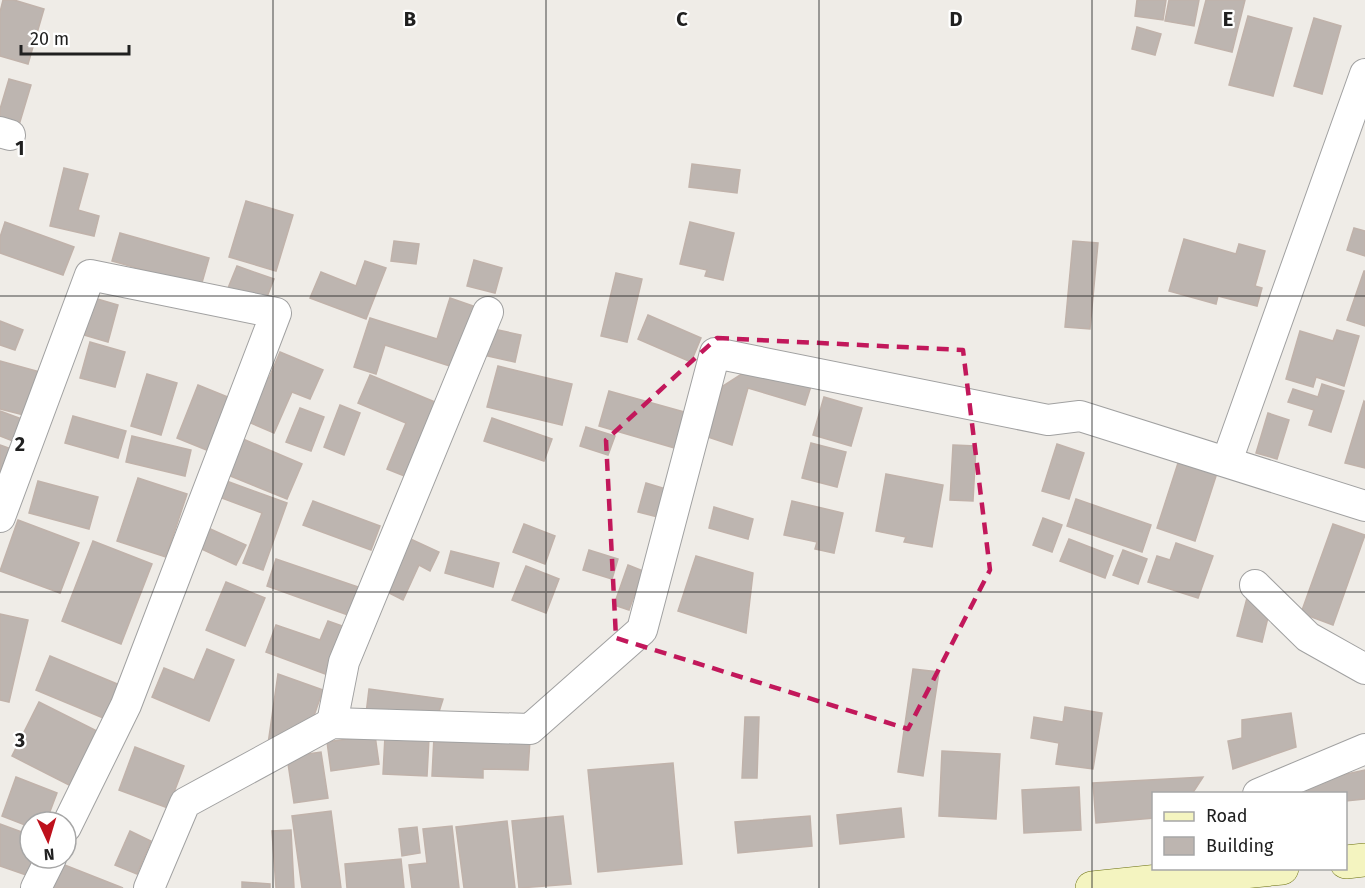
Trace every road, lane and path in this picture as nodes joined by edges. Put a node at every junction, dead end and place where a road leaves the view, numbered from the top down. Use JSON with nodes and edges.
{"nodes":[{"id":1,"x":1365,"y":74,"type":"edge"},
{"id":2,"x":488,"y":312,"type":"dead end"},
{"id":3,"x":1227,"y":461,"type":"junction"},
{"id":4,"x":1365,"y":506,"type":"edge"},
{"id":5,"x":0,"y":517,"type":"edge"},
{"id":6,"x":1255,"y":585,"type":"dead end"},
{"id":7,"x":1365,"y":669,"type":"edge"},
{"id":8,"x":332,"y":723,"type":"junction"},
{"id":9,"x":1365,"y":749,"type":"edge"},
{"id":10,"x":1263,"y":792,"type":"edge"},
{"id":11,"x":74,"y":810,"type":"edge"},
{"id":12,"x":1365,"y":860,"type":"edge"},
{"id":13,"x":1347,"y":862,"type":"edge"},
{"id":14,"x":45,"y":870,"type":"edge"},
{"id":15,"x":1251,"y":870,"type":"edge"},
{"id":16,"x":1204,"y":873,"type":"edge"},
{"id":17,"x":36,"y":888,"type":"edge"},
{"id":18,"x":149,"y":888,"type":"edge"},
{"id":19,"x":1092,"y":888,"type":"edge"}],
"edges":[{"from":1,"to":3,"type":"street"},
{"from":2,"to":8,"type":"street"},
{"from":3,"to":4,"type":"street"},
{"from":3,"to":8,"type":"street"},
{"from":5,"to":11,"type":"street"},
{"from":6,"to":7,"type":"street"},
{"from":8,"to":18,"type":"street"},
{"from":9,"to":10,"type":"street"},
{"from":12,"to":13,"type":"street"},
{"from":14,"to":17,"type":"street"},
{"from":15,"to":16,"type":"street"},
{"from":16,"to":19,"type":"street"}]}
